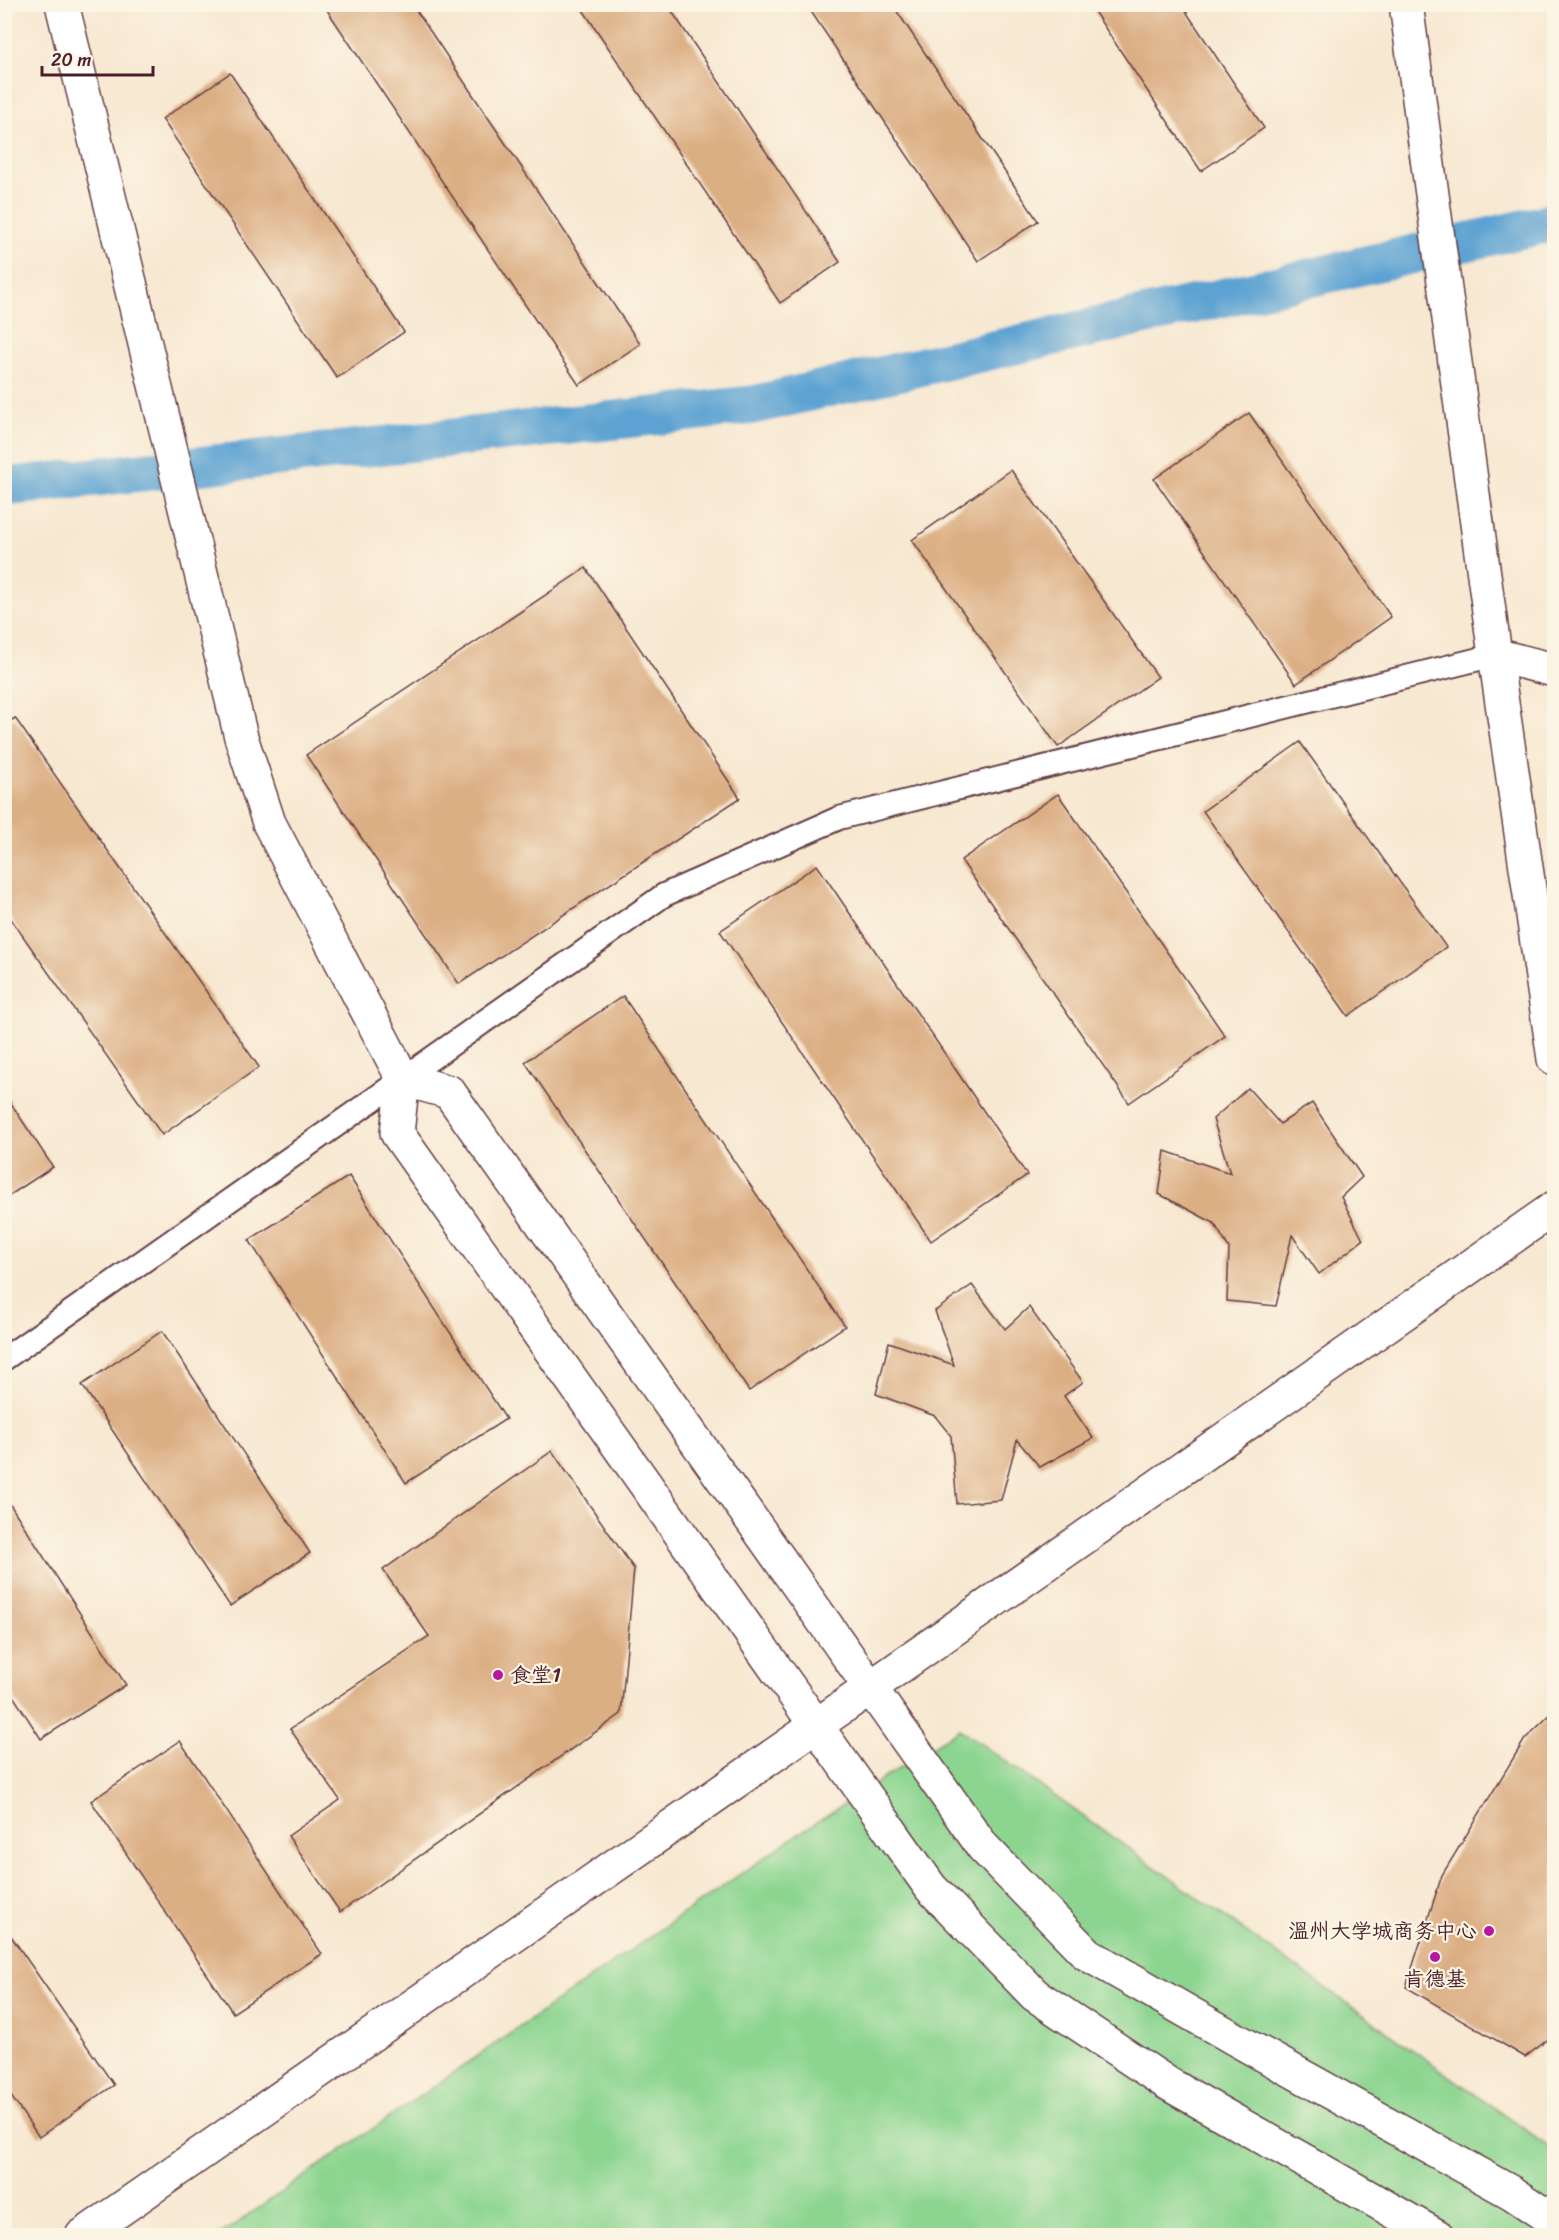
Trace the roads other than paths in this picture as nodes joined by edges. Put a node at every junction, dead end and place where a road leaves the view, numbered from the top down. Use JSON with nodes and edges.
{"nodes":[{"id":1,"x":62,"y":4,"type":"edge"},
{"id":2,"x":1406,"y":4,"type":"edge"},
{"id":3,"x":1495,"y":655,"type":"junction"},
{"id":4,"x":1554,"y":670,"type":"edge"},
{"id":5,"x":1554,"y":1059,"type":"edge"},
{"id":6,"x":403,"y":1079,"type":"junction"},
{"id":7,"x":1554,"y":1208,"type":"edge"},
{"id":8,"x":4,"y":1359,"type":"edge"},
{"id":9,"x":871,"y":1687,"type":"junction"},
{"id":10,"x":817,"y":1725,"type":"junction"},
{"id":11,"x":1554,"y":2221,"type":"edge"},
{"id":12,"x":82,"y":2235,"type":"edge"},
{"id":13,"x":1437,"y":2235,"type":"edge"}],
"edges":[{"from":1,"to":6,"type":"street"},
{"from":2,"to":3,"type":"street"},
{"from":3,"to":4,"type":"street"},
{"from":3,"to":5,"type":"street"},
{"from":3,"to":6,"type":"lane"},
{"from":6,"to":8,"type":"lane"},
{"from":6,"to":9,"type":"street"},
{"from":6,"to":10,"type":"street"},
{"from":7,"to":9,"type":"street"},
{"from":9,"to":10,"type":"street"},
{"from":9,"to":11,"type":"street"},
{"from":10,"to":12,"type":"street"},
{"from":10,"to":13,"type":"street"}]}
